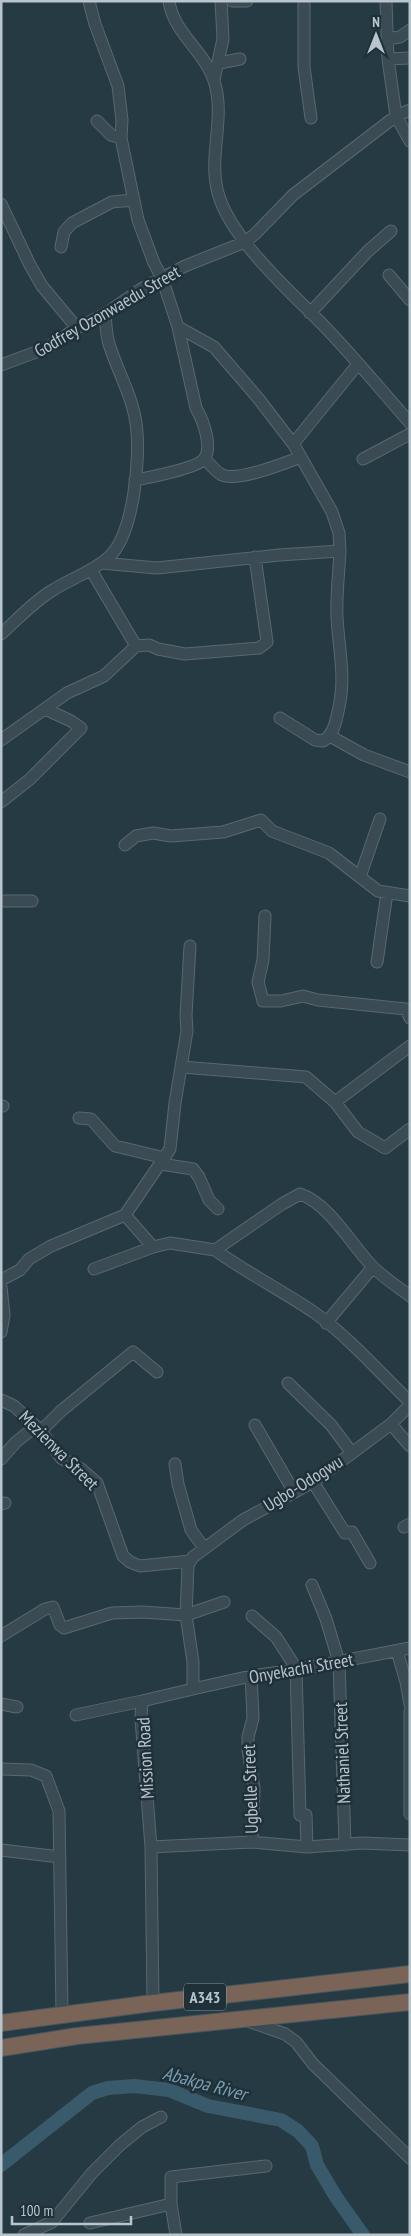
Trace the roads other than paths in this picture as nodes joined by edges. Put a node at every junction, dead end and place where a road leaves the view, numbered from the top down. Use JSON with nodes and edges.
{"nodes":[{"id":1,"x":89,"y":1,"type":"edge"},
{"id":2,"x":169,"y":1,"type":"edge"},
{"id":3,"x":226,"y":1,"type":"edge"},
{"id":4,"x":232,"y":1,"type":"edge"},
{"id":5,"x":247,"y":1,"type":"edge"},
{"id":6,"x":304,"y":1,"type":"edge"},
{"id":7,"x":386,"y":1,"type":"edge"},
{"id":8,"x":221,"y":2,"type":"edge"},
{"id":9,"x":410,"y":30,"type":"edge"},
{"id":10,"x":387,"y":39,"type":"junction"},
{"id":11,"x":388,"y":58,"type":"junction"},
{"id":12,"x":410,"y":58,"type":"edge"},
{"id":13,"x":240,"y":59,"type":"dead end"},
{"id":14,"x":218,"y":63,"type":"junction"},
{"id":15,"x":214,"y":80,"type":"junction"},
{"id":16,"x":410,"y":110,"type":"edge"},
{"id":17,"x":396,"y":116,"type":"junction"},
{"id":18,"x":311,"y":118,"type":"dead end"},
{"id":19,"x":97,"y":121,"type":"dead end"},
{"id":20,"x":121,"y":138,"type":"junction"},
{"id":21,"x":410,"y":141,"type":"edge"},
{"id":22,"x":134,"y":200,"type":"junction"},
{"id":23,"x":1,"y":204,"type":"edge"},
{"id":24,"x":391,"y":231,"type":"dead end"},
{"id":25,"x":245,"y":242,"type":"junction"},
{"id":26,"x":62,"y":247,"type":"dead end"},
{"id":27,"x":389,"y":275,"type":"dead end"},
{"id":28,"x":162,"y":278,"type":"junction"},
{"id":29,"x":410,"y":300,"type":"edge"},
{"id":30,"x":310,"y":313,"type":"junction"},
{"id":31,"x":105,"y":314,"type":"junction"},
{"id":32,"x":178,"y":327,"type":"junction"},
{"id":33,"x":77,"y":328,"type":"junction"},
{"id":34,"x":358,"y":364,"type":"junction"},
{"id":35,"x":1,"y":365,"type":"edge"},
{"id":36,"x":410,"y":423,"type":"edge"},
{"id":37,"x":410,"y":434,"type":"edge"},
{"id":38,"x":293,"y":444,"type":"junction"},
{"id":39,"x":301,"y":457,"type":"junction"},
{"id":40,"x":204,"y":459,"type":"junction"},
{"id":41,"x":363,"y":459,"type":"dead end"},
{"id":42,"x":135,"y":480,"type":"junction"},
{"id":43,"x":116,"y":548,"type":"junction"},
{"id":44,"x":340,"y":551,"type":"junction"},
{"id":45,"x":255,"y":558,"type":"junction"},
{"id":46,"x":101,"y":563,"type":"junction"},
{"id":47,"x":132,"y":567,"type":"junction"},
{"id":48,"x":91,"y":570,"type":"junction"},
{"id":49,"x":1,"y":634,"type":"edge"},
{"id":50,"x":136,"y":646,"type":"junction"},
{"id":51,"x":45,"y":709,"type":"junction"},
{"id":52,"x":280,"y":718,"type":"dead end"},
{"id":53,"x":330,"y":736,"type":"junction"},
{"id":54,"x":1,"y":740,"type":"edge"},
{"id":55,"x":410,"y":772,"type":"edge"},
{"id":56,"x":1,"y":802,"type":"edge"},
{"id":57,"x":380,"y":819,"type":"dead end"},
{"id":58,"x":125,"y":845,"type":"dead end"},
{"id":59,"x":360,"y":877,"type":"junction"},
{"id":60,"x":387,"y":893,"type":"junction"},
{"id":61,"x":410,"y":896,"type":"edge"},
{"id":62,"x":1,"y":901,"type":"edge"},
{"id":63,"x":32,"y":901,"type":"dead end"},
{"id":64,"x":265,"y":916,"type":"dead end"},
{"id":65,"x":190,"y":946,"type":"dead end"},
{"id":66,"x":378,"y":962,"type":"dead end"},
{"id":67,"x":410,"y":1018,"type":"edge"},
{"id":68,"x":410,"y":1046,"type":"edge"},
{"id":69,"x":182,"y":1067,"type":"junction"},
{"id":70,"x":335,"y":1102,"type":"junction"},
{"id":71,"x":79,"y":1118,"type":"dead end"},
{"id":72,"x":410,"y":1129,"type":"edge"},
{"id":73,"x":163,"y":1161,"type":"junction"},
{"id":74,"x":218,"y":1209,"type":"dead end"},
{"id":75,"x":126,"y":1215,"type":"junction"},
{"id":76,"x":153,"y":1247,"type":"junction"},
{"id":77,"x":215,"y":1250,"type":"junction"},
{"id":78,"x":373,"y":1267,"type":"junction"},
{"id":79,"x":94,"y":1269,"type":"dead end"},
{"id":80,"x":1,"y":1280,"type":"edge"},
{"id":81,"x":1,"y":1287,"type":"edge"},
{"id":82,"x":410,"y":1296,"type":"edge"},
{"id":83,"x":326,"y":1323,"type":"junction"},
{"id":84,"x":1,"y":1332,"type":"edge"},
{"id":85,"x":157,"y":1372,"type":"dead end"},
{"id":86,"x":288,"y":1383,"type":"dead end"},
{"id":87,"x":1,"y":1400,"type":"edge"},
{"id":88,"x":410,"y":1403,"type":"edge"},
{"id":89,"x":391,"y":1424,"type":"junction"},
{"id":90,"x":255,"y":1426,"type":"dead end"},
{"id":91,"x":38,"y":1429,"type":"junction"},
{"id":92,"x":410,"y":1446,"type":"edge"},
{"id":93,"x":352,"y":1453,"type":"junction"},
{"id":94,"x":1,"y":1459,"type":"edge"},
{"id":95,"x":175,"y":1464,"type":"dead end"},
{"id":96,"x":313,"y":1482,"type":"junction"},
{"id":97,"x":294,"y":1492,"type":"junction"},
{"id":98,"x":204,"y":1548,"type":"junction"},
{"id":99,"x":192,"y":1559,"type":"junction"},
{"id":100,"x":370,"y":1563,"type":"dead end"},
{"id":101,"x":312,"y":1585,"type":"dead end"},
{"id":102,"x":224,"y":1602,"type":"dead end"},
{"id":103,"x":186,"y":1615,"type":"junction"},
{"id":104,"x":252,"y":1616,"type":"dead end"},
{"id":105,"x":1,"y":1636,"type":"edge"},
{"id":106,"x":410,"y":1648,"type":"edge"},
{"id":107,"x":397,"y":1650,"type":"junction"},
{"id":108,"x":338,"y":1662,"type":"junction"},
{"id":109,"x":296,"y":1670,"type":"junction"},
{"id":110,"x":251,"y":1676,"type":"junction"},
{"id":111,"x":193,"y":1689,"type":"junction"},
{"id":112,"x":142,"y":1700,"type":"junction"},
{"id":113,"x":1,"y":1704,"type":"edge"},
{"id":114,"x":410,"y":1704,"type":"edge"},
{"id":115,"x":17,"y":1707,"type":"dead end"},
{"id":116,"x":410,"y":1711,"type":"edge"},
{"id":117,"x":76,"y":1716,"type":"dead end"},
{"id":118,"x":1,"y":1769,"type":"edge"},
{"id":119,"x":410,"y":1814,"type":"edge"},
{"id":120,"x":252,"y":1842,"type":"junction"},
{"id":121,"x":345,"y":1845,"type":"junction"},
{"id":122,"x":410,"y":1845,"type":"edge"},
{"id":123,"x":151,"y":1847,"type":"junction"},
{"id":124,"x":307,"y":1847,"type":"junction"},
{"id":125,"x":1,"y":1850,"type":"edge"},
{"id":126,"x":60,"y":1856,"type":"junction"},
{"id":127,"x":410,"y":1974,"type":"edge"},
{"id":128,"x":153,"y":2002,"type":"junction"},
{"id":129,"x":410,"y":2002,"type":"edge"},
{"id":130,"x":62,"y":2014,"type":"junction"},
{"id":131,"x":243,"y":2020,"type":"junction"},
{"id":132,"x":1,"y":2023,"type":"edge"},
{"id":133,"x":1,"y":2048,"type":"edge"},
{"id":134,"x":161,"y":2117,"type":"dead end"},
{"id":135,"x":409,"y":2156,"type":"edge"},
{"id":136,"x":266,"y":2166,"type":"dead end"},
{"id":137,"x":171,"y":2204,"type":"junction"},
{"id":138,"x":90,"y":2223,"type":"dead end"},
{"id":139,"x":24,"y":2235,"type":"edge"},
{"id":140,"x":176,"y":2235,"type":"edge"}],
"edges":[{"from":1,"to":20,"type":"street"},
{"from":2,"to":15,"type":"street"},
{"from":3,"to":8,"type":"street"},
{"from":4,"to":5,"type":"street"},
{"from":6,"to":18,"type":"street"},
{"from":7,"to":10,"type":"street"},
{"from":8,"to":14,"type":"street"},
{"from":9,"to":10,"type":"street"},
{"from":10,"to":11,"type":"street"},
{"from":11,"to":12,"type":"street"},
{"from":11,"to":17,"type":"street"},
{"from":13,"to":14,"type":"street"},
{"from":14,"to":15,"type":"street"},
{"from":15,"to":25,"type":"street"},
{"from":16,"to":17,"type":"street","name":"Godfrey Ozonwaedu Street"},
{"from":17,"to":21,"type":"street"},
{"from":17,"to":25,"type":"street","name":"Godfrey Ozonwaedu Street"},
{"from":19,"to":20,"type":"street"},
{"from":20,"to":22,"type":"street"},
{"from":22,"to":26,"type":"street"},
{"from":22,"to":28,"type":"street"},
{"from":23,"to":33,"type":"street"},
{"from":24,"to":30,"type":"street"},
{"from":25,"to":28,"type":"street","name":"Godfrey Ozonwaedu Street"},
{"from":25,"to":30,"type":"street"},
{"from":27,"to":29,"type":"street"},
{"from":28,"to":31,"type":"street","name":"Godfrey Ozonwaedu Street"},
{"from":28,"to":32,"type":"street"},
{"from":30,"to":34,"type":"street"},
{"from":31,"to":33,"type":"street","name":"Godfrey Ozonwaedu Street"},
{"from":31,"to":42,"type":"street"},
{"from":32,"to":38,"type":"street"},
{"from":32,"to":40,"type":"street"},
{"from":33,"to":35,"type":"street","name":"Godfrey Ozonwaedu Street"},
{"from":34,"to":36,"type":"street"},
{"from":34,"to":38,"type":"street"},
{"from":37,"to":41,"type":"street"},
{"from":38,"to":39,"type":"street"},
{"from":39,"to":40,"type":"street"},
{"from":39,"to":44,"type":"street"},
{"from":40,"to":42,"type":"street"},
{"from":42,"to":43,"type":"street"},
{"from":43,"to":46,"type":"street"},
{"from":43,"to":47,"type":"street"},
{"from":44,"to":45,"type":"street"},
{"from":44,"to":53,"type":"street"},
{"from":45,"to":47,"type":"street"},
{"from":45,"to":50,"type":"street"},
{"from":46,"to":47,"type":"street"},
{"from":46,"to":48,"type":"street"},
{"from":48,"to":49,"type":"street"},
{"from":48,"to":50,"type":"street"},
{"from":50,"to":51,"type":"street"},
{"from":51,"to":54,"type":"street"},
{"from":51,"to":56,"type":"street"},
{"from":52,"to":53,"type":"street"},
{"from":53,"to":55,"type":"street"},
{"from":57,"to":59,"type":"street"},
{"from":58,"to":59,"type":"street"},
{"from":59,"to":60,"type":"street"},
{"from":60,"to":61,"type":"street"},
{"from":60,"to":66,"type":"street"},
{"from":62,"to":63,"type":"street"},
{"from":64,"to":67,"type":"street"},
{"from":65,"to":69,"type":"street"},
{"from":68,"to":70,"type":"street"},
{"from":69,"to":70,"type":"street"},
{"from":69,"to":73,"type":"street"},
{"from":70,"to":72,"type":"street"},
{"from":71,"to":73,"type":"street"},
{"from":73,"to":74,"type":"street"},
{"from":73,"to":75,"type":"street"},
{"from":75,"to":76,"type":"street"},
{"from":75,"to":80,"type":"street"},
{"from":76,"to":77,"type":"street"},
{"from":76,"to":79,"type":"street"},
{"from":77,"to":78,"type":"street"},
{"from":77,"to":83,"type":"street"},
{"from":78,"to":82,"type":"street"},
{"from":78,"to":83,"type":"street"},
{"from":81,"to":84,"type":"street"},
{"from":83,"to":88,"type":"street"},
{"from":85,"to":91,"type":"street"},
{"from":86,"to":93,"type":"street"},
{"from":87,"to":91,"type":"street","name":"Mezienwa Street"},
{"from":88,"to":89,"type":"street","name":"Ugbo-Odogwu"},
{"from":89,"to":92,"type":"street"},
{"from":89,"to":93,"type":"street","name":"Ugbo-Odogwu"},
{"from":90,"to":97,"type":"street"},
{"from":91,"to":94,"type":"street"},
{"from":91,"to":99,"type":"street","name":"Mezienwa Street"},
{"from":93,"to":96,"type":"street","name":"Ugbo-Odogwu"},
{"from":95,"to":98,"type":"street"},
{"from":96,"to":97,"type":"street","name":"Ugbo-Odogwu"},
{"from":96,"to":100,"type":"street"},
{"from":97,"to":98,"type":"street","name":"Ugbo-Odogwu"},
{"from":98,"to":99,"type":"street","name":"Ugbo-Odogwu"},
{"from":99,"to":103,"type":"street"},
{"from":101,"to":108,"type":"street","name":"Nathaniel Street"},
{"from":102,"to":103,"type":"street"},
{"from":103,"to":105,"type":"street"},
{"from":103,"to":111,"type":"street"},
{"from":104,"to":109,"type":"street"},
{"from":106,"to":107,"type":"street","name":"Onyekachi Street"},
{"from":107,"to":108,"type":"street","name":"Onyekachi Street"},
{"from":107,"to":114,"type":"street"},
{"from":108,"to":109,"type":"street","name":"Onyekachi Street"},
{"from":108,"to":121,"type":"street","name":"Nathaniel Street"},
{"from":109,"to":110,"type":"street","name":"Onyekachi Street"},
{"from":109,"to":124,"type":"street"},
{"from":110,"to":111,"type":"street","name":"Onyekachi Street"},
{"from":110,"to":120,"type":"street","name":"Ugbelle Street"},
{"from":111,"to":112,"type":"street","name":"Mission Road"},
{"from":112,"to":117,"type":"street"},
{"from":112,"to":123,"type":"street","name":"Mission Road"},
{"from":113,"to":115,"type":"street"},
{"from":116,"to":119,"type":"street"},
{"from":118,"to":126,"type":"street"},
{"from":120,"to":123,"type":"street"},
{"from":120,"to":124,"type":"street"},
{"from":121,"to":122,"type":"street"},
{"from":121,"to":124,"type":"street"},
{"from":123,"to":128,"type":"street","name":"Mission Road"},
{"from":125,"to":126,"type":"street"},
{"from":126,"to":130,"type":"street"},
{"from":127,"to":128,"type":"highway","number":"A343"},
{"from":128,"to":130,"type":"highway","number":"A343"},
{"from":129,"to":131,"type":"highway","number":"A343"},
{"from":130,"to":132,"type":"highway","number":"A343"},
{"from":131,"to":133,"type":"highway","number":"A343"},
{"from":131,"to":135,"type":"street"},
{"from":134,"to":139,"type":"street"},
{"from":136,"to":137,"type":"street"},
{"from":137,"to":138,"type":"street"},
{"from":137,"to":140,"type":"street"}]}
